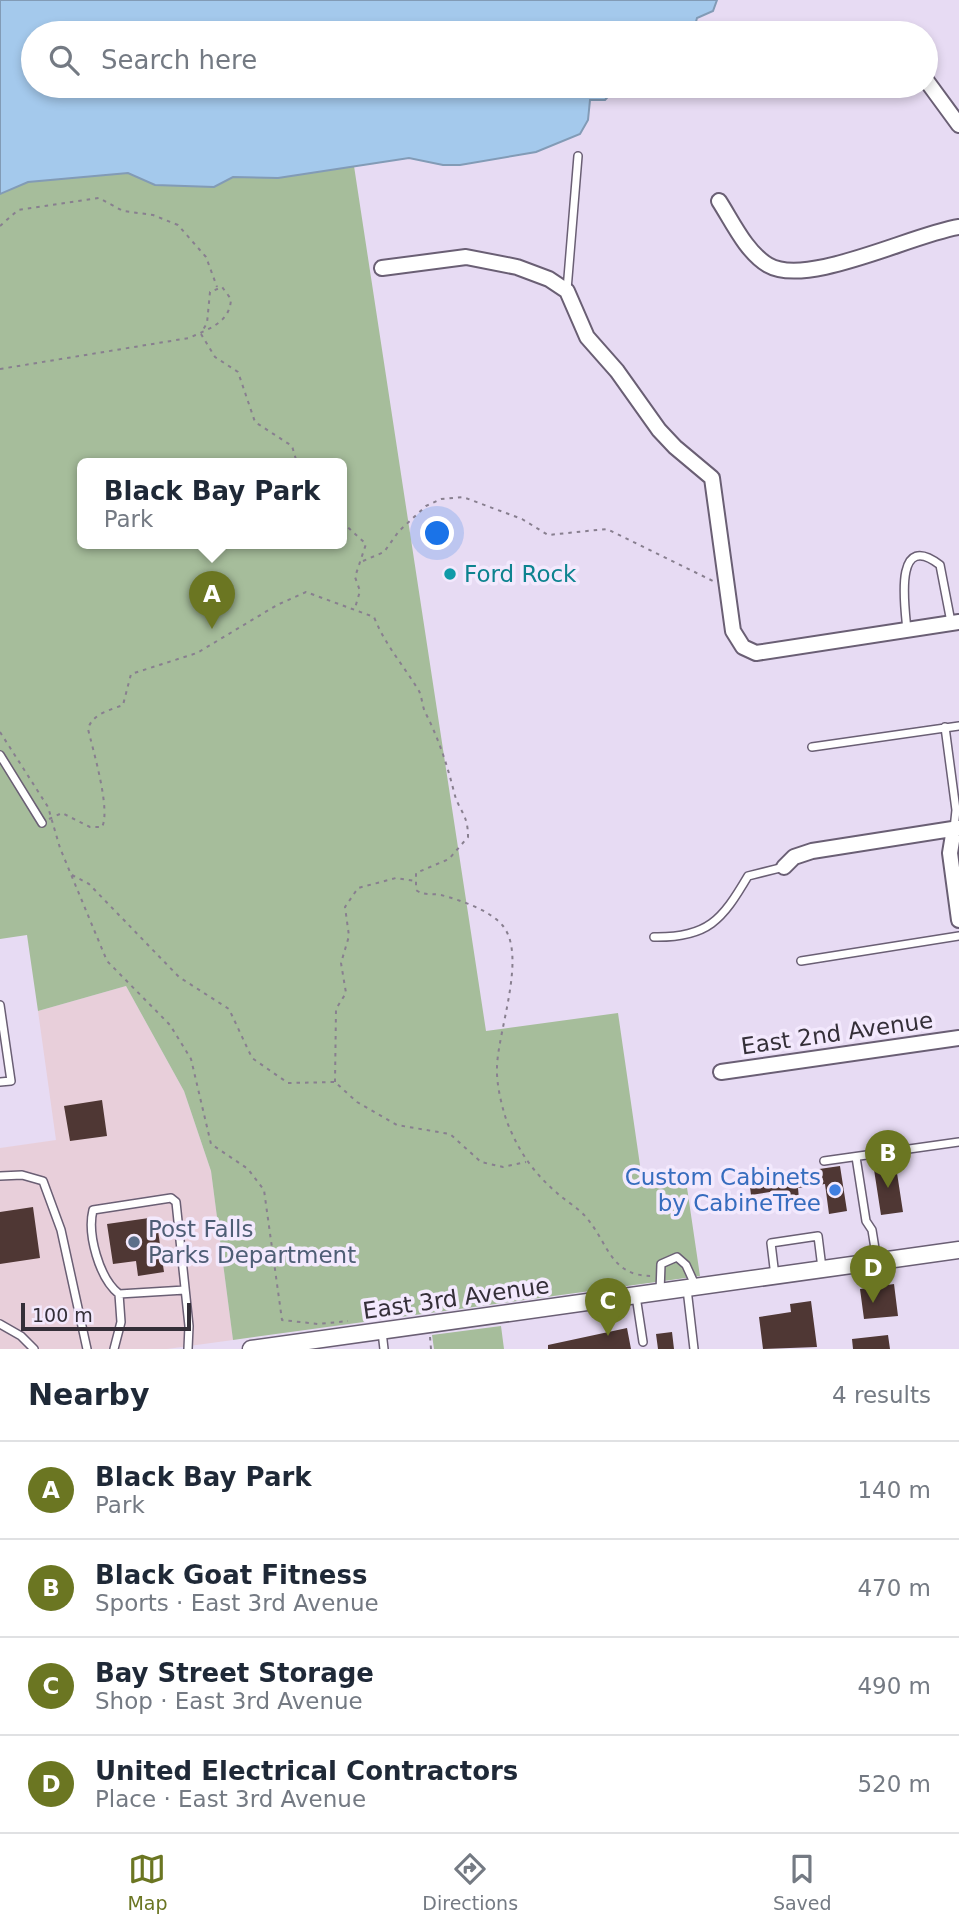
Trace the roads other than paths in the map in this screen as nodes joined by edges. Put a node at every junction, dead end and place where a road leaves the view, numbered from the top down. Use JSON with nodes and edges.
{"nodes":[{"id":1,"x":938,"y":96,"type":"edge"},
{"id":2,"x":959,"y":125,"type":"edge"},
{"id":3,"x":578,"y":156,"type":"dead end"},
{"id":4,"x":719,"y":201,"type":"dead end"},
{"id":5,"x":959,"y":227,"type":"edge"},
{"id":6,"x":383,"y":268,"type":"dead end"},
{"id":7,"x":567,"y":291,"type":"junction"},
{"id":8,"x":955,"y":623,"type":"edge"},
{"id":9,"x":907,"y":630,"type":"junction"},
{"id":10,"x":959,"y":726,"type":"edge"},
{"id":11,"x":945,"y":727,"type":"junction"},
{"id":12,"x":812,"y":747,"type":"dead end"},
{"id":13,"x":0,"y":755,"type":"edge"},
{"id":14,"x":42,"y":823,"type":"dead end"},
{"id":15,"x":956,"y":829,"type":"edge"},
{"id":16,"x":785,"y":867,"type":"joint"},
{"id":17,"x":959,"y":920,"type":"edge"},
{"id":18,"x":959,"y":936,"type":"edge"},
{"id":19,"x":654,"y":937,"type":"dead end"},
{"id":20,"x":801,"y":961,"type":"dead end"},
{"id":21,"x":0,"y":1004,"type":"edge"},
{"id":22,"x":959,"y":1038,"type":"edge"},
{"id":23,"x":721,"y":1072,"type":"dead end"},
{"id":24,"x":0,"y":1082,"type":"edge"},
{"id":25,"x":959,"y":1142,"type":"edge"},
{"id":26,"x":856,"y":1157,"type":"junction"},
{"id":27,"x":824,"y":1161,"type":"dead end"},
{"id":28,"x":0,"y":1176,"type":"edge"},
{"id":29,"x":959,"y":1250,"type":"edge"},
{"id":30,"x":877,"y":1261,"type":"junction"},
{"id":31,"x":822,"y":1269,"type":"junction"},
{"id":32,"x":775,"y":1276,"type":"junction"},
{"id":33,"x":659,"y":1284,"type":"junction"},
{"id":34,"x":691,"y":1288,"type":"junction"},
{"id":35,"x":185,"y":1290,"type":"junction"},
{"id":36,"x":119,"y":1294,"type":"junction"},
{"id":37,"x":636,"y":1296,"type":"junction"},
{"id":38,"x":0,"y":1324,"type":"edge"},
{"id":39,"x":382,"y":1332,"type":"junction"},
{"id":40,"x":643,"y":1342,"type":"dead end"},
{"id":41,"x":34,"y":1349,"type":"edge"},
{"id":42,"x":87,"y":1349,"type":"edge"},
{"id":43,"x":114,"y":1349,"type":"edge"},
{"id":44,"x":188,"y":1349,"type":"edge"},
{"id":45,"x":257,"y":1349,"type":"edge"},
{"id":46,"x":384,"y":1349,"type":"edge"},
{"id":47,"x":694,"y":1349,"type":"edge"}],
"edges":[{"from":1,"to":2,"type":"street"},
{"from":3,"to":7,"type":"lane"},
{"from":4,"to":5,"type":"street"},
{"from":6,"to":7,"type":"street"},
{"from":7,"to":9,"type":"street"},
{"from":8,"to":9,"type":"street"},
{"from":8,"to":9,"type":"lane"},
{"from":10,"to":11,"type":"lane"},
{"from":11,"to":12,"type":"lane"},
{"from":11,"to":15,"type":"lane"},
{"from":13,"to":14,"type":"lane"},
{"from":15,"to":16,"type":"street"},
{"from":15,"to":17,"type":"street"},
{"from":16,"to":19,"type":"lane"},
{"from":18,"to":20,"type":"lane"},
{"from":21,"to":24,"type":"lane"},
{"from":22,"to":23,"type":"street","name":"East 2nd Avenue"},
{"from":25,"to":26,"type":"lane"},
{"from":26,"to":27,"type":"lane"},
{"from":26,"to":30,"type":"lane"},
{"from":28,"to":42,"type":"lane"},
{"from":29,"to":30,"type":"street","name":"East 3rd Avenue"},
{"from":30,"to":31,"type":"street","name":"East 3rd Avenue"},
{"from":31,"to":32,"type":"street","name":"East 3rd Avenue"},
{"from":31,"to":32,"type":"lane"},
{"from":32,"to":34,"type":"street","name":"East 3rd Avenue"},
{"from":33,"to":34,"type":"street","name":"East 3rd Avenue"},
{"from":33,"to":34,"type":"lane"},
{"from":33,"to":37,"type":"street","name":"East 3rd Avenue"},
{"from":34,"to":47,"type":"lane"},
{"from":35,"to":36,"type":"lane"},
{"from":35,"to":36,"type":"lane"},
{"from":35,"to":44,"type":"lane"},
{"from":36,"to":43,"type":"lane"},
{"from":37,"to":39,"type":"street","name":"East 3rd Avenue"},
{"from":37,"to":40,"type":"lane"},
{"from":38,"to":41,"type":"lane"},
{"from":39,"to":45,"type":"street","name":"East 3rd Avenue"},
{"from":39,"to":46,"type":"lane"}]}
